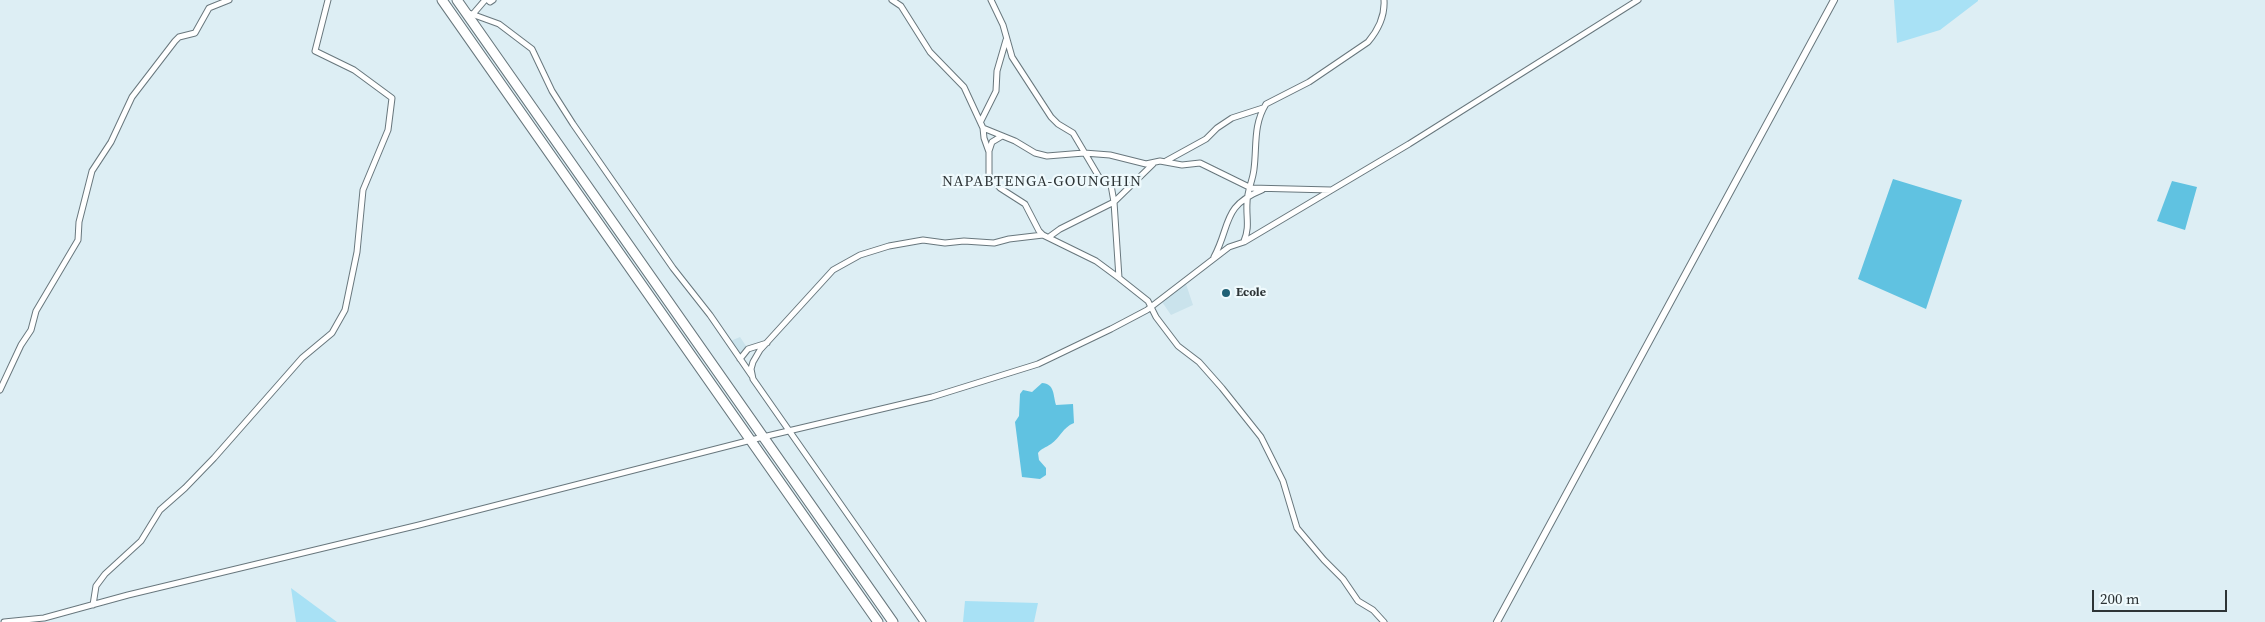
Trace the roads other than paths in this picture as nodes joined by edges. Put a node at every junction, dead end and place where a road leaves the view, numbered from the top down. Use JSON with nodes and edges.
{"nodes":[{"id":1,"x":229,"y":0,"type":"edge"},
{"id":2,"x":328,"y":0,"type":"edge"},
{"id":3,"x":442,"y":0,"type":"edge"},
{"id":4,"x":457,"y":0,"type":"edge"},
{"id":5,"x":487,"y":0,"type":"edge"},
{"id":6,"x":493,"y":0,"type":"edge"},
{"id":7,"x":892,"y":0,"type":"edge"},
{"id":8,"x":991,"y":0,"type":"edge"},
{"id":9,"x":1384,"y":0,"type":"edge"},
{"id":10,"x":1638,"y":0,"type":"edge"},
{"id":11,"x":1834,"y":0,"type":"edge"},
{"id":12,"x":469,"y":13,"type":"junction"},
{"id":13,"x":1006,"y":39,"type":"junction"},
{"id":14,"x":1263,"y":108,"type":"junction"},
{"id":15,"x":981,"y":121,"type":"junction"},
{"id":16,"x":983,"y":128,"type":"junction"},
{"id":17,"x":1002,"y":136,"type":"junction"},
{"id":18,"x":988,"y":152,"type":"junction"},
{"id":19,"x":1084,"y":153,"type":"junction"},
{"id":20,"x":1165,"y":161,"type":"junction"},
{"id":21,"x":1153,"y":164,"type":"junction"},
{"id":22,"x":1249,"y":188,"type":"junction"},
{"id":23,"x":1265,"y":189,"type":"junction"},
{"id":24,"x":1331,"y":190,"type":"junction"},
{"id":25,"x":1247,"y":196,"type":"junction"},
{"id":26,"x":1114,"y":202,"type":"junction"},
{"id":27,"x":1046,"y":236,"type":"junction"},
{"id":28,"x":1244,"y":242,"type":"junction"},
{"id":29,"x":1213,"y":258,"type":"junction"},
{"id":30,"x":1119,"y":278,"type":"junction"},
{"id":31,"x":1151,"y":306,"type":"junction"},
{"id":32,"x":767,"y":342,"type":"junction"},
{"id":33,"x":740,"y":359,"type":"junction"},
{"id":34,"x":753,"y":379,"type":"junction"},
{"id":35,"x":0,"y":390,"type":"edge"},
{"id":36,"x":789,"y":431,"type":"junction"},
{"id":37,"x":763,"y":437,"type":"junction"},
{"id":38,"x":750,"y":441,"type":"junction"},
{"id":39,"x":93,"y":605,"type":"junction"},
{"id":40,"x":4,"y":622,"type":"edge"},
{"id":41,"x":878,"y":622,"type":"edge"},
{"id":42,"x":893,"y":622,"type":"edge"},
{"id":43,"x":923,"y":622,"type":"edge"},
{"id":44,"x":1384,"y":622,"type":"edge"},
{"id":45,"x":1497,"y":622,"type":"edge"}],
"edges":[{"from":1,"to":35,"type":"street"},
{"from":2,"to":39,"type":"street"},
{"from":3,"to":38,"type":"highway"},
{"from":4,"to":12,"type":"highway"},
{"from":5,"to":6,"type":"street"},
{"from":5,"to":12,"type":"street"},
{"from":7,"to":15,"type":"street"},
{"from":8,"to":13,"type":"street"},
{"from":9,"to":14,"type":"street"},
{"from":10,"to":24,"type":"street"},
{"from":11,"to":45,"type":"street"},
{"from":12,"to":33,"type":"street"},
{"from":12,"to":37,"type":"highway"},
{"from":13,"to":15,"type":"street"},
{"from":13,"to":19,"type":"street"},
{"from":14,"to":20,"type":"street"},
{"from":14,"to":22,"type":"street"},
{"from":15,"to":16,"type":"street"},
{"from":16,"to":17,"type":"street"},
{"from":16,"to":18,"type":"street"},
{"from":17,"to":18,"type":"street"},
{"from":17,"to":19,"type":"street"},
{"from":18,"to":27,"type":"street"},
{"from":19,"to":21,"type":"street"},
{"from":19,"to":26,"type":"street"},
{"from":20,"to":21,"type":"street"},
{"from":20,"to":22,"type":"street"},
{"from":21,"to":26,"type":"street"},
{"from":22,"to":23,"type":"street"},
{"from":22,"to":25,"type":"street"},
{"from":23,"to":24,"type":"street"},
{"from":23,"to":25,"type":"street"},
{"from":24,"to":28,"type":"street"},
{"from":25,"to":28,"type":"street"},
{"from":25,"to":29,"type":"street"},
{"from":26,"to":27,"type":"street"},
{"from":26,"to":30,"type":"street"},
{"from":27,"to":30,"type":"street"},
{"from":27,"to":32,"type":"street"},
{"from":28,"to":29,"type":"street"},
{"from":29,"to":31,"type":"street"},
{"from":30,"to":31,"type":"street"},
{"from":31,"to":36,"type":"street"},
{"from":31,"to":44,"type":"street"},
{"from":32,"to":33,"type":"street"},
{"from":32,"to":34,"type":"street"},
{"from":33,"to":34,"type":"street"},
{"from":34,"to":36,"type":"street"},
{"from":36,"to":37,"type":"street"},
{"from":36,"to":43,"type":"street"},
{"from":37,"to":38,"type":"street"},
{"from":37,"to":42,"type":"highway"},
{"from":38,"to":39,"type":"street"},
{"from":38,"to":41,"type":"highway"},
{"from":39,"to":40,"type":"street"}]}
